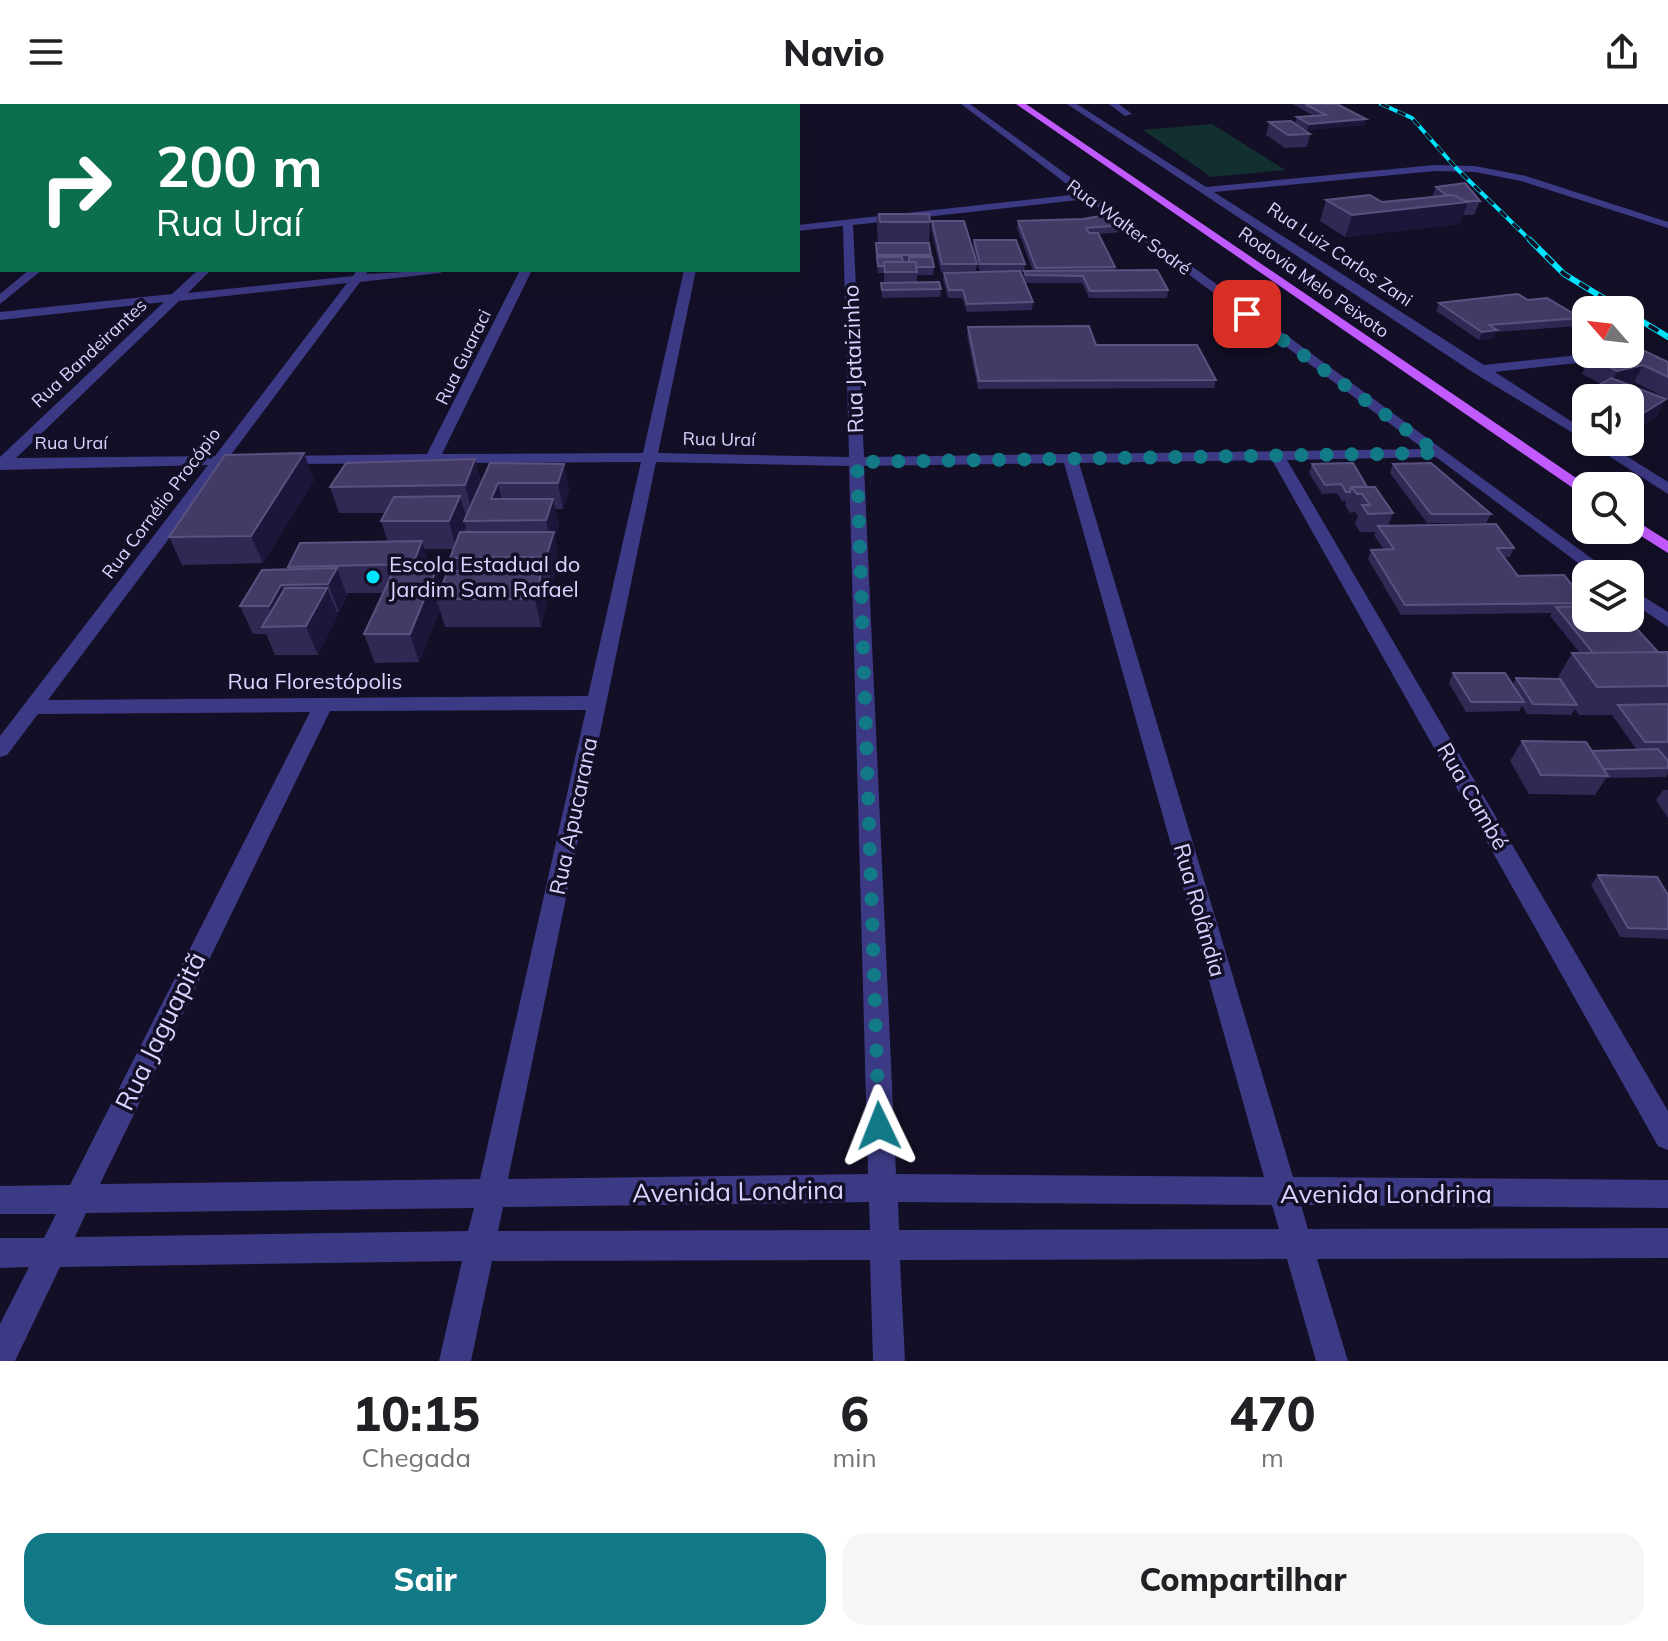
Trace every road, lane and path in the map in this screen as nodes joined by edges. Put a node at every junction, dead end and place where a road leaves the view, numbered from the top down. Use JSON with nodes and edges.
{"nodes":[{"id":1,"x":965,"y":104,"type":"edge"},
{"id":2,"x":1020,"y":104,"type":"edge"},
{"id":3,"x":1071,"y":104,"type":"edge"},
{"id":4,"x":1113,"y":104,"type":"edge"},
{"id":5,"x":1128,"y":114,"type":"dead end"},
{"id":6,"x":1207,"y":190,"type":"junction"},
{"id":7,"x":1086,"y":196,"type":"junction"},
{"id":8,"x":848,"y":221,"type":"junction"},
{"id":9,"x":1668,"y":225,"type":"edge"},
{"id":10,"x":800,"y":228,"type":"edge"},
{"id":11,"x":34,"y":272,"type":"edge"},
{"id":12,"x":203,"y":272,"type":"edge"},
{"id":13,"x":408,"y":272,"type":"edge"},
{"id":14,"x":525,"y":272,"type":"edge"},
{"id":15,"x":690,"y":272,"type":"edge"},
{"id":16,"x":359,"y":275,"type":"edge"},
{"id":17,"x":0,"y":300,"type":"edge"},
{"id":18,"x":174,"y":300,"type":"junction"},
{"id":19,"x":0,"y":316,"type":"edge"},
{"id":20,"x":1572,"y":360,"type":"edge"},
{"id":21,"x":1479,"y":370,"type":"junction"},
{"id":22,"x":1572,"y":428,"type":"edge"},
{"id":23,"x":1438,"y":453,"type":"junction"},
{"id":24,"x":1277,"y":456,"type":"junction"},
{"id":25,"x":1616,"y":456,"type":"edge"},
{"id":26,"x":649,"y":457,"type":"junction"},
{"id":27,"x":1070,"y":458,"type":"junction"},
{"id":28,"x":432,"y":459,"type":"junction"},
{"id":29,"x":217,"y":461,"type":"junction"},
{"id":30,"x":857,"y":462,"type":"junction"},
{"id":31,"x":1,"y":463,"type":"edge"},
{"id":32,"x":1572,"y":482,"type":"edge"},
{"id":33,"x":1668,"y":489,"type":"edge"},
{"id":34,"x":1644,"y":532,"type":"edge"},
{"id":35,"x":1668,"y":548,"type":"edge"},
{"id":36,"x":1585,"y":560,"type":"edge"},
{"id":37,"x":1644,"y":603,"type":"edge"},
{"id":38,"x":1668,"y":621,"type":"edge"},
{"id":39,"x":598,"y":703,"type":"junction"},
{"id":40,"x":323,"y":705,"type":"junction"},
{"id":41,"x":32,"y":707,"type":"junction"},
{"id":42,"x":0,"y":750,"type":"edge"},
{"id":43,"x":1668,"y":1137,"type":"edge"},
{"id":44,"x":881,"y":1188,"type":"junction"},
{"id":45,"x":1281,"y":1192,"type":"junction"},
{"id":46,"x":1668,"y":1194,"type":"edge"},
{"id":47,"x":491,"y":1196,"type":"junction"},
{"id":48,"x":76,"y":1199,"type":"junction"},
{"id":49,"x":0,"y":1200,"type":"edge"},
{"id":50,"x":883,"y":1243,"type":"junction"},
{"id":51,"x":1668,"y":1243,"type":"edge"},
{"id":52,"x":1296,"y":1244,"type":"junction"},
{"id":53,"x":480,"y":1246,"type":"junction"},
{"id":54,"x":50,"y":1252,"type":"junction"},
{"id":55,"x":0,"y":1253,"type":"edge"},
{"id":56,"x":0,"y":1357,"type":"edge"},
{"id":57,"x":455,"y":1361,"type":"edge"},
{"id":58,"x":889,"y":1361,"type":"edge"},
{"id":59,"x":1332,"y":1361,"type":"edge"}],
"edges":[{"from":1,"to":7,"type":"street","name":"Rua Walter Sodré"},
{"from":2,"to":32,"type":"main road","name":"Rodovia Melo Peixoto"},
{"from":3,"to":6,"type":"street","name":"Rua Luiz Carlos Zani"},
{"from":4,"to":5,"type":"street"},
{"from":6,"to":9,"type":"street"},
{"from":6,"to":21,"type":"street","name":"Rua Luiz Carlos Zani"},
{"from":7,"to":8,"type":"street"},
{"from":7,"to":23,"type":"street","name":"Rua Walter Sodré"},
{"from":8,"to":10,"type":"street"},
{"from":8,"to":30,"type":"street","name":"Rua Jataizinho"},
{"from":11,"to":17,"type":"street"},
{"from":12,"to":18,"type":"street","name":"Rua Bandeirantes"},
{"from":13,"to":16,"type":"street"},
{"from":14,"to":28,"type":"street","name":"Rua Guaraci"},
{"from":15,"to":26,"type":"street","name":"Rua Apucarana"},
{"from":16,"to":18,"type":"street"},
{"from":16,"to":29,"type":"street","name":"Rua Cornélio Procópio"},
{"from":18,"to":19,"type":"street"},
{"from":18,"to":31,"type":"street","name":"Rua Bandeirantes"},
{"from":20,"to":21,"type":"street"},
{"from":21,"to":22,"type":"street","name":"Rua Luiz Carlos Zani"},
{"from":23,"to":24,"type":"street","name":"Rua Uraí"},
{"from":23,"to":36,"type":"street","name":"Rua Walter Sodré"},
{"from":24,"to":27,"type":"street","name":"Rua Uraí"},
{"from":24,"to":43,"type":"street","name":"Rua Cambé"},
{"from":25,"to":33,"type":"street"},
{"from":26,"to":28,"type":"street","name":"Rua Uraí"},
{"from":26,"to":30,"type":"street","name":"Rua Uraí"},
{"from":26,"to":39,"type":"street","name":"Rua Apucarana"},
{"from":27,"to":30,"type":"street","name":"Rua Uraí"},
{"from":27,"to":45,"type":"street","name":"Rua Rolândia"},
{"from":28,"to":29,"type":"street","name":"Rua Uraí"},
{"from":29,"to":31,"type":"street","name":"Rua Uraí"},
{"from":29,"to":41,"type":"street","name":"Rua Cornélio Procópio"},
{"from":30,"to":44,"type":"street","name":"Rua Jataizinho"},
{"from":34,"to":35,"type":"main road"},
{"from":37,"to":38,"type":"street"},
{"from":39,"to":40,"type":"street","name":"Rua Florestópolis"},
{"from":39,"to":47,"type":"street","name":"Rua Apucarana"},
{"from":40,"to":41,"type":"street","name":"Rua Florestópolis"},
{"from":40,"to":48,"type":"street","name":"Rua Jaguapitã"},
{"from":41,"to":42,"type":"street","name":"Rua Cornélio Procópio"},
{"from":44,"to":45,"type":"street","name":"Avenida Londrina"},
{"from":44,"to":47,"type":"street","name":"Avenida Londrina"},
{"from":44,"to":50,"type":"street","name":"Rua Jataizinho"},
{"from":45,"to":46,"type":"street","name":"Avenida Londrina"},
{"from":45,"to":52,"type":"street","name":"Rua Rolândia"},
{"from":47,"to":48,"type":"street","name":"Avenida Londrina"},
{"from":47,"to":53,"type":"street","name":"Rua Apucarana"},
{"from":48,"to":49,"type":"street","name":"Avenida Londrina"},
{"from":48,"to":54,"type":"street","name":"Rua Jaguapitã"},
{"from":50,"to":52,"type":"street"},
{"from":50,"to":53,"type":"street"},
{"from":50,"to":58,"type":"street","name":"Rua Jataizinho"},
{"from":51,"to":52,"type":"street"},
{"from":52,"to":59,"type":"street","name":"Rua Rolândia"},
{"from":53,"to":54,"type":"street"},
{"from":53,"to":57,"type":"street","name":"Rua Apucarana"},
{"from":54,"to":55,"type":"street"},
{"from":54,"to":56,"type":"street","name":"Rua Jaguapitã"}]}
